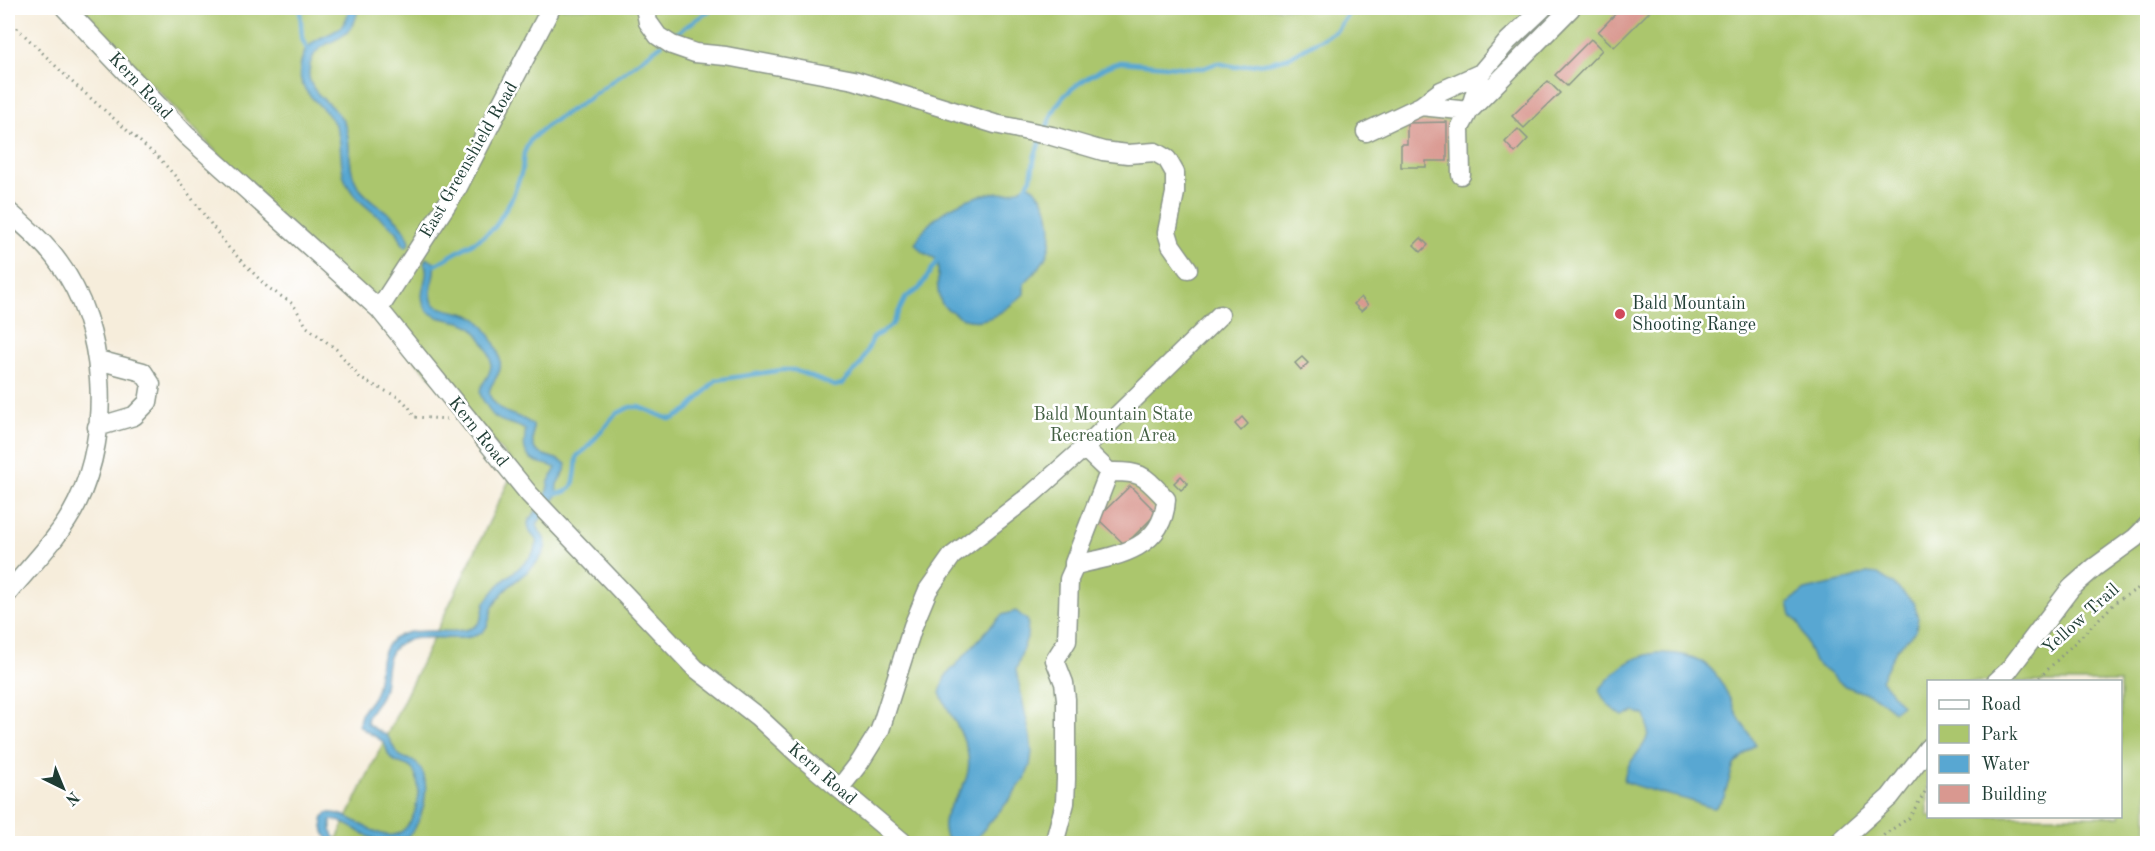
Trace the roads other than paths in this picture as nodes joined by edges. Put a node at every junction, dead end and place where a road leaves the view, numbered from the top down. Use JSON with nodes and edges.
{"nodes":[{"id":1,"x":65,"y":8,"type":"edge"},
{"id":2,"x":551,"y":8,"type":"edge"},
{"id":3,"x":645,"y":8,"type":"edge"},
{"id":4,"x":1543,"y":8,"type":"edge"},
{"id":5,"x":1571,"y":8,"type":"edge"},
{"id":6,"x":1481,"y":73,"type":"junction"},
{"id":7,"x":1420,"y":106,"type":"junction"},
{"id":8,"x":1469,"y":111,"type":"junction"},
{"id":9,"x":1366,"y":132,"type":"dead end"},
{"id":10,"x":1461,"y":175,"type":"dead end"},
{"id":11,"x":8,"y":211,"type":"edge"},
{"id":12,"x":1188,"y":269,"type":"dead end"},
{"id":13,"x":380,"y":309,"type":"junction"},
{"id":14,"x":1220,"y":315,"type":"dead end"},
{"id":15,"x":98,"y":360,"type":"junction"},
{"id":16,"x":97,"y":427,"type":"junction"},
{"id":17,"x":1084,"y":448,"type":"junction"},
{"id":18,"x":1109,"y":472,"type":"junction"},
{"id":19,"x":2148,"y":525,"type":"edge"},
{"id":20,"x":1074,"y":568,"type":"junction"},
{"id":21,"x":8,"y":593,"type":"edge"},
{"id":22,"x":1997,"y":680,"type":"edge"},
{"id":23,"x":1927,"y":751,"type":"edge"},
{"id":24,"x":839,"y":789,"type":"junction"},
{"id":25,"x":905,"y":843,"type":"edge"},
{"id":26,"x":1054,"y":843,"type":"edge"},
{"id":27,"x":1837,"y":843,"type":"edge"}],
"edges":[{"from":1,"to":13,"type":"street","name":"Kern Road"},
{"from":2,"to":13,"type":"street","name":"East Greenshield Road"},
{"from":3,"to":12,"type":"street"},
{"from":4,"to":6,"type":"street"},
{"from":5,"to":8,"type":"street"},
{"from":6,"to":7,"type":"street"},
{"from":6,"to":8,"type":"street"},
{"from":7,"to":8,"type":"street"},
{"from":7,"to":9,"type":"street"},
{"from":8,"to":10,"type":"street"},
{"from":11,"to":15,"type":"street"},
{"from":13,"to":24,"type":"street","name":"Kern Road"},
{"from":14,"to":17,"type":"street"},
{"from":15,"to":16,"type":"street"},
{"from":15,"to":16,"type":"street"},
{"from":16,"to":21,"type":"street"},
{"from":17,"to":18,"type":"street"},
{"from":17,"to":24,"type":"street"},
{"from":18,"to":20,"type":"street"},
{"from":18,"to":20,"type":"street"},
{"from":19,"to":22,"type":"street"},
{"from":20,"to":26,"type":"street"},
{"from":23,"to":27,"type":"street"},
{"from":24,"to":25,"type":"street","name":"Kern Road"}]}
